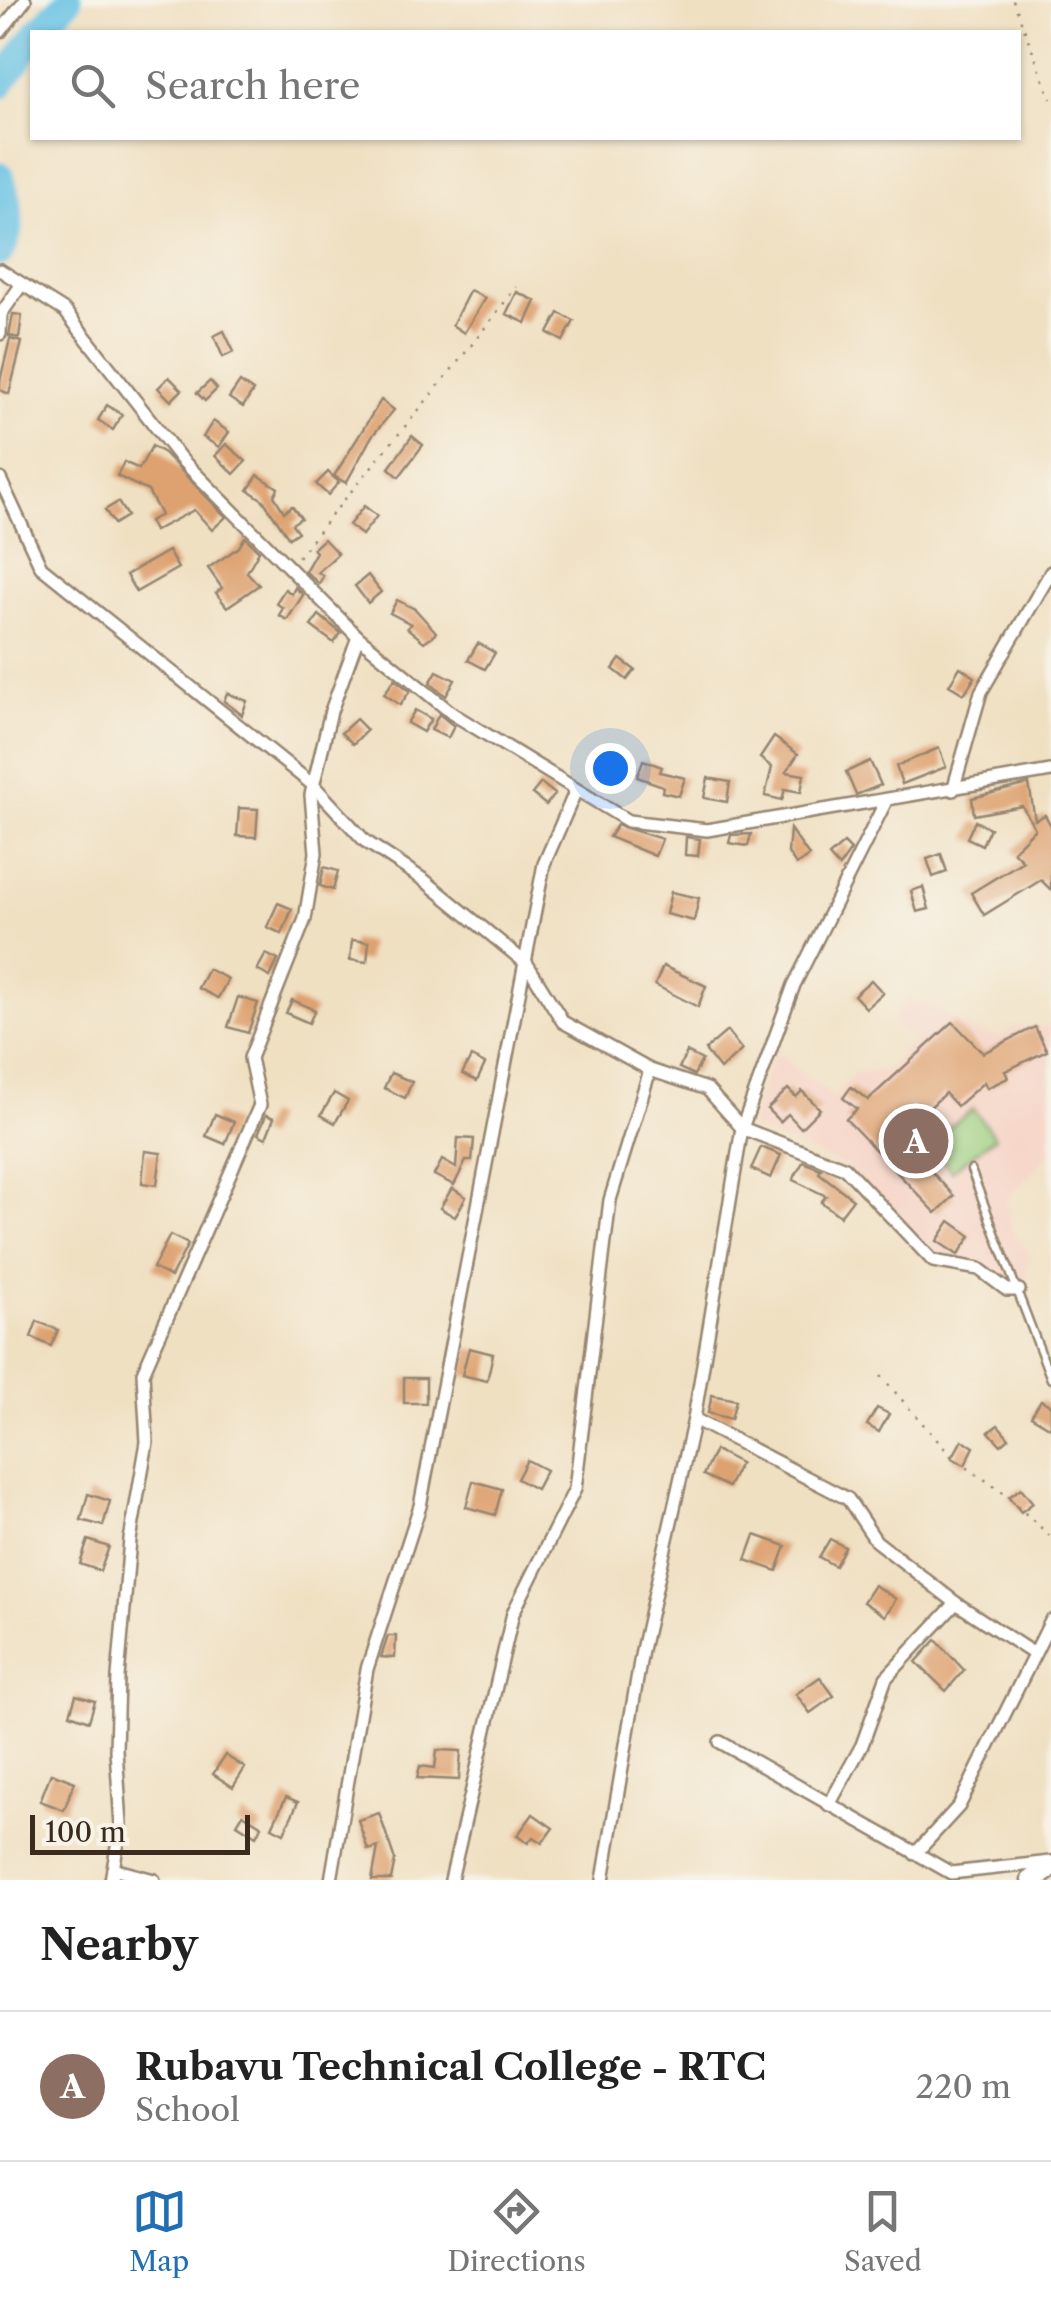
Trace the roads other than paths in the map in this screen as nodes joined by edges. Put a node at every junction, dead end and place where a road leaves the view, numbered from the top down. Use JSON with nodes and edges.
{"nodes":[{"id":1,"x":25,"y":0,"type":"edge"},
{"id":2,"x":0,"y":32,"type":"edge"},
{"id":3,"x":1,"y":271,"type":"edge"},
{"id":4,"x":22,"y":284,"type":"junction"},
{"id":5,"x":0,"y":334,"type":"edge"},
{"id":6,"x":0,"y":478,"type":"edge"},
{"id":7,"x":1051,"y":572,"type":"edge"},
{"id":8,"x":358,"y":637,"type":"junction"},
{"id":9,"x":1051,"y":772,"type":"edge"},
{"id":10,"x":313,"y":785,"type":"junction"},
{"id":11,"x":576,"y":790,"type":"junction"},
{"id":12,"x":953,"y":790,"type":"junction"},
{"id":13,"x":885,"y":803,"type":"junction"},
{"id":14,"x":526,"y":964,"type":"junction"},
{"id":15,"x":650,"y":1070,"type":"junction"},
{"id":16,"x":742,"y":1128,"type":"junction"},
{"id":17,"x":971,"y":1170,"type":"dead end"},
{"id":18,"x":1019,"y":1290,"type":"junction"},
{"id":19,"x":1051,"y":1379,"type":"edge"},
{"id":20,"x":694,"y":1419,"type":"junction"},
{"id":21,"x":956,"y":1603,"type":"junction"},
{"id":22,"x":1051,"y":1621,"type":"edge"},
{"id":23,"x":1034,"y":1654,"type":"junction"},
{"id":24,"x":720,"y":1742,"type":"dead end"},
{"id":25,"x":829,"y":1805,"type":"junction"},
{"id":26,"x":915,"y":1854,"type":"junction"},
{"id":27,"x":1051,"y":1864,"type":"edge"},
{"id":28,"x":112,"y":1875,"type":"edge"},
{"id":29,"x":154,"y":1880,"type":"edge"},
{"id":30,"x":331,"y":1880,"type":"edge"},
{"id":31,"x":451,"y":1880,"type":"edge"},
{"id":32,"x":603,"y":1880,"type":"edge"},
{"id":33,"x":1032,"y":1880,"type":"edge"}],
"edges":[{"from":1,"to":2,"type":"street"},
{"from":3,"to":4,"type":"street"},
{"from":4,"to":5,"type":"street"},
{"from":4,"to":8,"type":"street"},
{"from":6,"to":10,"type":"street"},
{"from":7,"to":12,"type":"street"},
{"from":8,"to":10,"type":"street"},
{"from":8,"to":11,"type":"street"},
{"from":9,"to":12,"type":"street"},
{"from":10,"to":14,"type":"street"},
{"from":10,"to":28,"type":"street"},
{"from":11,"to":13,"type":"street"},
{"from":11,"to":14,"type":"street"},
{"from":12,"to":13,"type":"street"},
{"from":13,"to":16,"type":"street"},
{"from":14,"to":15,"type":"street"},
{"from":14,"to":30,"type":"street"},
{"from":15,"to":16,"type":"street"},
{"from":15,"to":31,"type":"street"},
{"from":16,"to":18,"type":"street"},
{"from":16,"to":20,"type":"street"},
{"from":17,"to":18,"type":"lane"},
{"from":18,"to":19,"type":"lane"},
{"from":20,"to":21,"type":"street"},
{"from":20,"to":32,"type":"street"},
{"from":21,"to":23,"type":"street"},
{"from":21,"to":25,"type":"street"},
{"from":22,"to":23,"type":"street"},
{"from":23,"to":26,"type":"street"},
{"from":24,"to":25,"type":"street"},
{"from":25,"to":26,"type":"street"},
{"from":26,"to":27,"type":"street"},
{"from":27,"to":33,"type":"highway"},
{"from":28,"to":29,"type":"street"}]}
